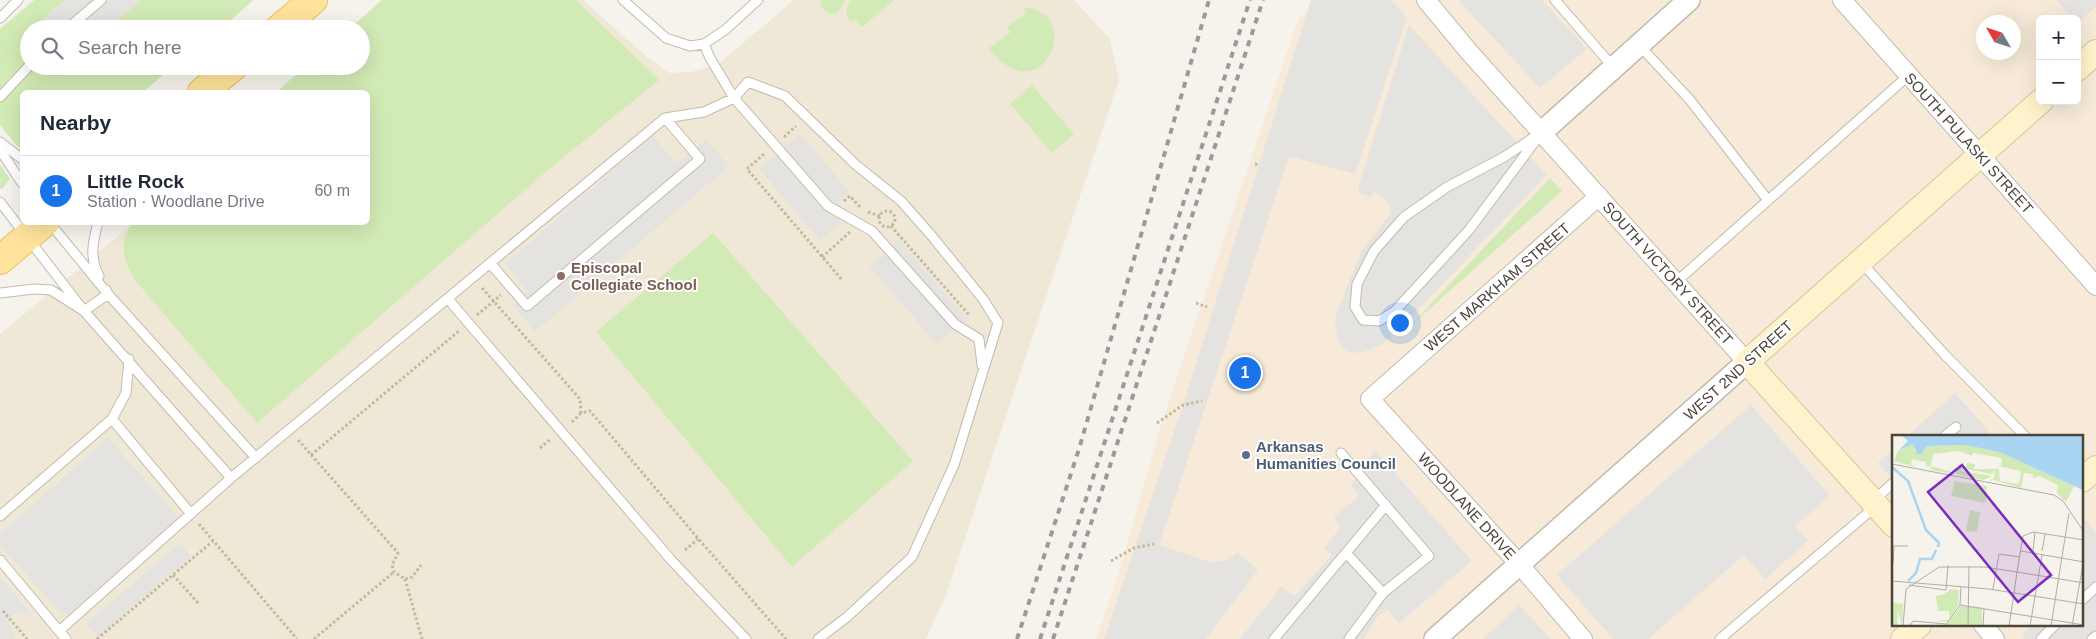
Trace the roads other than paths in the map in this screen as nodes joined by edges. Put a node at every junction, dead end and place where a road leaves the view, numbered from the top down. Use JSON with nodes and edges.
{"nodes":[{"id":1,"x":18,"y":0,"type":"edge"},
{"id":2,"x":101,"y":0,"type":"edge"},
{"id":3,"x":313,"y":0,"type":"edge"},
{"id":4,"x":623,"y":0,"type":"edge"},
{"id":5,"x":758,"y":0,"type":"edge"},
{"id":6,"x":1426,"y":0,"type":"edge"},
{"id":7,"x":1555,"y":0,"type":"edge"},
{"id":8,"x":1689,"y":0,"type":"edge"},
{"id":9,"x":1842,"y":0,"type":"edge"},
{"id":10,"x":0,"y":18,"type":"edge"},
{"id":11,"x":78,"y":20,"type":"edge"},
{"id":12,"x":290,"y":20,"type":"edge"},
{"id":13,"x":704,"y":44,"type":"junction"},
{"id":14,"x":1639,"y":44,"type":"junction"},
{"id":15,"x":2096,"y":52,"type":"edge"},
{"id":16,"x":2081,"y":65,"type":"edge"},
{"id":17,"x":1614,"y":68,"type":"junction"},
{"id":18,"x":21,"y":75,"type":"edge"},
{"id":19,"x":223,"y":75,"type":"edge"},
{"id":20,"x":1909,"y":75,"type":"junction"},
{"id":21,"x":204,"y":90,"type":"edge"},
{"id":22,"x":0,"y":97,"type":"edge"},
{"id":23,"x":734,"y":98,"type":"junction"},
{"id":24,"x":2036,"y":105,"type":"edge"},
{"id":25,"x":665,"y":118,"type":"junction"},
{"id":26,"x":1542,"y":132,"type":"junction"},
{"id":27,"x":0,"y":142,"type":"edge"},
{"id":28,"x":0,"y":150,"type":"edge"},
{"id":29,"x":1980,"y":155,"type":"junction"},
{"id":30,"x":20,"y":157,"type":"edge"},
{"id":31,"x":20,"y":180,"type":"edge"},
{"id":32,"x":1599,"y":196,"type":"junction"},
{"id":33,"x":1767,"y":199,"type":"junction"},
{"id":34,"x":0,"y":202,"type":"edge"},
{"id":35,"x":20,"y":218,"type":"edge"},
{"id":36,"x":51,"y":225,"type":"edge"},
{"id":37,"x":97,"y":225,"type":"edge"},
{"id":38,"x":36,"y":230,"type":"edge"},
{"id":39,"x":0,"y":260,"type":"edge"},
{"id":40,"x":1860,"y":262,"type":"junction"},
{"id":41,"x":490,"y":264,"type":"junction"},
{"id":42,"x":1675,"y":283,"type":"junction"},
{"id":43,"x":2096,"y":286,"type":"edge"},
{"id":44,"x":0,"y":293,"type":"edge"},
{"id":45,"x":108,"y":294,"type":"junction"},
{"id":46,"x":448,"y":299,"type":"junction"},
{"id":47,"x":84,"y":311,"type":"junction"},
{"id":48,"x":129,"y":359,"type":"junction"},
{"id":49,"x":1747,"y":362,"type":"junction"},
{"id":50,"x":983,"y":368,"type":"junction"},
{"id":51,"x":1394,"y":378,"type":"joint"},
{"id":52,"x":112,"y":419,"type":"junction"},
{"id":53,"x":1956,"y":426,"type":"dead end"},
{"id":54,"x":1946,"y":435,"type":"edge"},
{"id":55,"x":2024,"y":435,"type":"edge"},
{"id":56,"x":1341,"y":453,"type":"dead end"},
{"id":57,"x":256,"y":458,"type":"junction"},
{"id":58,"x":2096,"y":468,"type":"edge"},
{"id":59,"x":231,"y":478,"type":"junction"},
{"id":60,"x":2084,"y":478,"type":"edge"},
{"id":61,"x":1892,"y":484,"type":"edge"},
{"id":62,"x":1875,"y":503,"type":"junction"},
{"id":63,"x":1386,"y":505,"type":"junction"},
{"id":64,"x":191,"y":514,"type":"junction"},
{"id":65,"x":0,"y":516,"type":"edge"},
{"id":66,"x":1892,"y":523,"type":"edge"},
{"id":67,"x":1346,"y":553,"type":"junction"},
{"id":68,"x":0,"y":560,"type":"edge"},
{"id":69,"x":1520,"y":565,"type":"junction"},
{"id":70,"x":2096,"y":587,"type":"edge"},
{"id":71,"x":1383,"y":593,"type":"junction"},
{"id":72,"x":2084,"y":598,"type":"edge"},
{"id":73,"x":1918,"y":626,"type":"edge"},
{"id":74,"x":1983,"y":626,"type":"edge"},
{"id":75,"x":2054,"y":626,"type":"edge"},
{"id":76,"x":59,"y":631,"type":"junction"},
{"id":77,"x":2096,"y":636,"type":"edge"},
{"id":78,"x":66,"y":639,"type":"edge"},
{"id":79,"x":746,"y":639,"type":"edge"},
{"id":80,"x":818,"y":639,"type":"edge"},
{"id":81,"x":1274,"y":639,"type":"edge"},
{"id":82,"x":1349,"y":639,"type":"edge"},
{"id":83,"x":1435,"y":639,"type":"edge"},
{"id":84,"x":1583,"y":639,"type":"edge"},
{"id":85,"x":1720,"y":639,"type":"edge"},
{"id":86,"x":1904,"y":639,"type":"edge"},
{"id":87,"x":1995,"y":639,"type":"edge"},
{"id":88,"x":2041,"y":639,"type":"edge"},
{"id":89,"x":2092,"y":639,"type":"edge"}],
"edges":[{"from":1,"to":10,"type":"lane"},
{"from":2,"to":11,"type":"lane"},
{"from":3,"to":12,"type":"main road"},
{"from":4,"to":13,"type":"lane"},
{"from":5,"to":13,"type":"lane"},
{"from":6,"to":26,"type":"street","name":"SOUTH VICTORY STREET"},
{"from":7,"to":17,"type":"lane"},
{"from":8,"to":14,"type":"street"},
{"from":9,"to":20,"type":"street","name":"SOUTH PULASKI STREET"},
{"from":13,"to":23,"type":"lane"},
{"from":14,"to":17,"type":"street"},
{"from":14,"to":33,"type":"lane"},
{"from":15,"to":16,"type":"main road"},
{"from":17,"to":26,"type":"street"},
{"from":18,"to":22,"type":"lane"},
{"from":19,"to":21,"type":"main road"},
{"from":20,"to":29,"type":"street","name":"SOUTH PULASKI STREET"},
{"from":20,"to":33,"type":"lane"},
{"from":23,"to":25,"type":"lane"},
{"from":23,"to":50,"type":"lane"},
{"from":23,"to":50,"type":"lane"},
{"from":24,"to":29,"type":"main road","name":"WEST 2ND STREET"},
{"from":25,"to":41,"type":"lane"},
{"from":25,"to":41,"type":"lane"},
{"from":26,"to":26,"type":"lane"},
{"from":26,"to":32,"type":"street","name":"SOUTH VICTORY STREET"},
{"from":27,"to":30,"type":"lane"},
{"from":28,"to":31,"type":"lane"},
{"from":29,"to":40,"type":"main road","name":"WEST 2ND STREET"},
{"from":29,"to":43,"type":"street","name":"SOUTH PULASKI STREET"},
{"from":32,"to":42,"type":"street","name":"SOUTH VICTORY STREET"},
{"from":32,"to":51,"type":"street","name":"WEST MARKHAM STREET"},
{"from":33,"to":42,"type":"lane"},
{"from":34,"to":35,"type":"lane"},
{"from":36,"to":45,"type":"lane"},
{"from":37,"to":45,"type":"lane"},
{"from":38,"to":39,"type":"main road"},
{"from":38,"to":47,"type":"lane"},
{"from":40,"to":49,"type":"main road","name":"WEST 2ND STREET"},
{"from":40,"to":55,"type":"lane"},
{"from":41,"to":46,"type":"lane"},
{"from":42,"to":49,"type":"street","name":"SOUTH VICTORY STREET"},
{"from":44,"to":47,"type":"lane"},
{"from":45,"to":47,"type":"lane"},
{"from":45,"to":57,"type":"lane"},
{"from":46,"to":57,"type":"lane"},
{"from":46,"to":79,"type":"lane"},
{"from":47,"to":48,"type":"lane"},
{"from":48,"to":52,"type":"lane"},
{"from":48,"to":59,"type":"lane"},
{"from":49,"to":62,"type":"main road","name":"SOUTH VICTORY STREET"},
{"from":49,"to":69,"type":"street","name":"WEST 2ND STREET"},
{"from":50,"to":80,"type":"lane"},
{"from":51,"to":69,"type":"street","name":"WOODLANE DRIVE"},
{"from":52,"to":64,"type":"lane"},
{"from":52,"to":65,"type":"lane"},
{"from":53,"to":54,"type":"lane"},
{"from":56,"to":63,"type":"lane"},
{"from":57,"to":59,"type":"lane"},
{"from":58,"to":60,"type":"main road"},
{"from":59,"to":64,"type":"lane"},
{"from":61,"to":62,"type":"lane"},
{"from":62,"to":66,"type":"main road","name":"SOUTH VICTORY STREET"},
{"from":62,"to":85,"type":"lane"},
{"from":63,"to":67,"type":"lane"},
{"from":63,"to":71,"type":"lane"},
{"from":64,"to":76,"type":"lane"},
{"from":67,"to":71,"type":"lane"},
{"from":67,"to":81,"type":"lane"},
{"from":68,"to":76,"type":"lane"},
{"from":69,"to":83,"type":"street","name":"WEST 2ND STREET"},
{"from":69,"to":84,"type":"street","name":"WOODLANE DRIVE"},
{"from":70,"to":72,"type":"lane"},
{"from":71,"to":82,"type":"lane"},
{"from":73,"to":86,"type":"main road"},
{"from":74,"to":87,"type":"street"},
{"from":75,"to":88,"type":"lane"},
{"from":76,"to":78,"type":"lane"},
{"from":77,"to":89,"type":"lane"}]}
